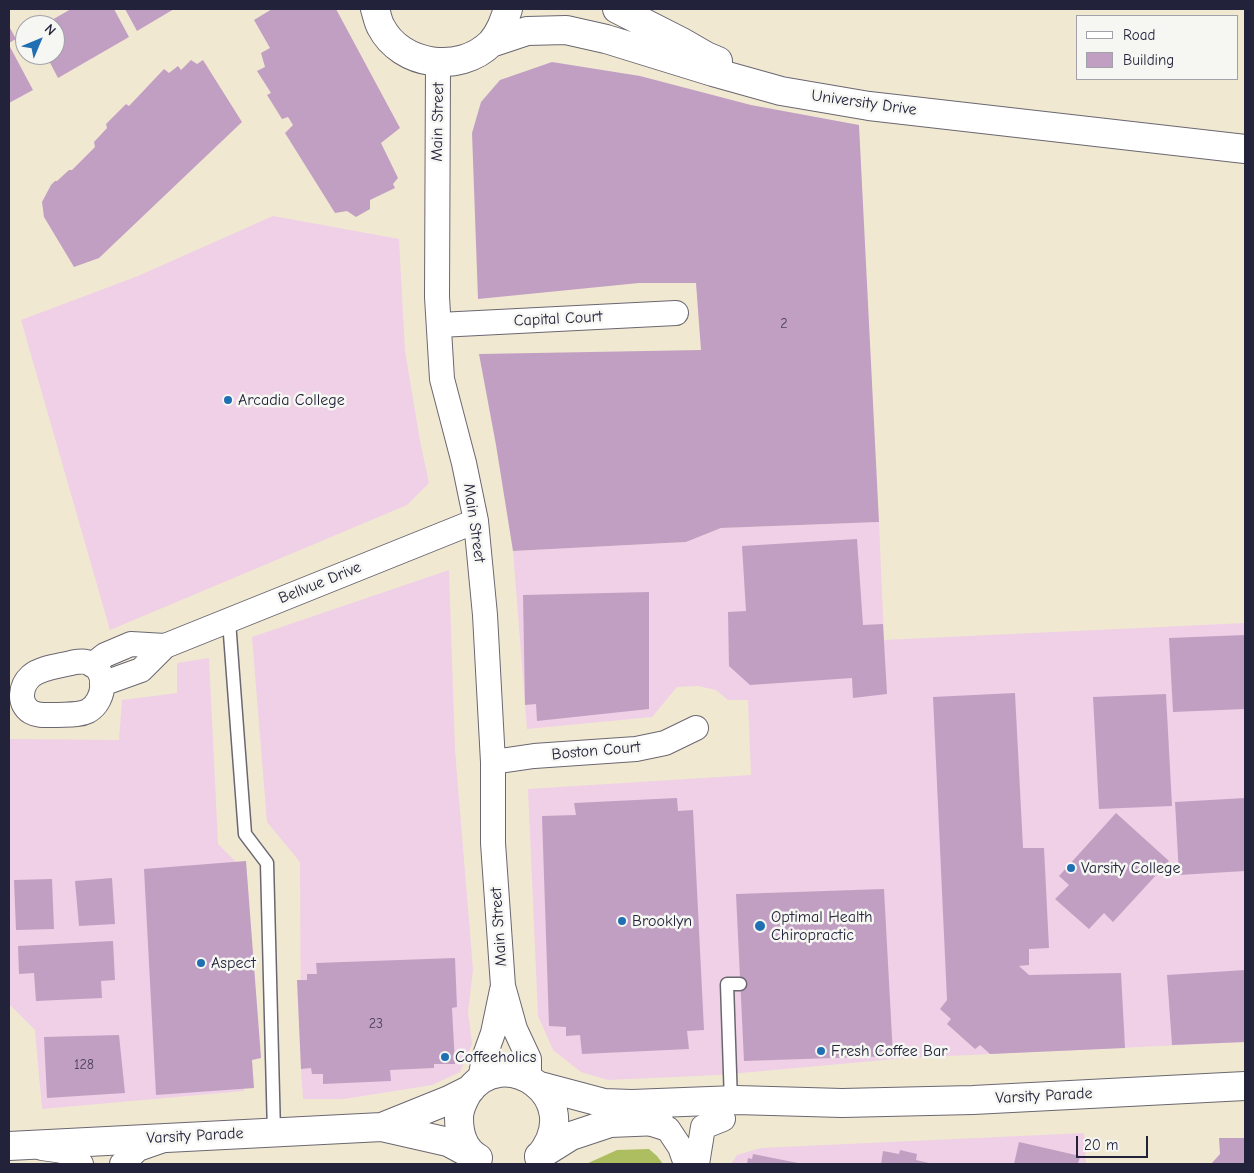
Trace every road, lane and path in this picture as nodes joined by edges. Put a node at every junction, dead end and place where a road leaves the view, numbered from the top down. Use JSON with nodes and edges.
{"nodes":[{"id":1,"x":375,"y":9,"type":"edge"},
{"id":2,"x":508,"y":9,"type":"edge"},
{"id":3,"x":617,"y":9,"type":"edge"},
{"id":4,"x":491,"y":43,"type":"junction"},
{"id":5,"x":438,"y":63,"type":"junction"},
{"id":6,"x":1245,"y":137,"type":"edge"},
{"id":7,"x":1245,"y":149,"type":"edge"},
{"id":8,"x":676,"y":313,"type":"dead end"},
{"id":9,"x":439,"y":325,"type":"junction"},
{"id":10,"x":476,"y":521,"type":"junction"},
{"id":11,"x":229,"y":621,"type":"junction"},
{"id":12,"x":97,"y":674,"type":"dead end"},
{"id":13,"x":696,"y":728,"type":"dead end"},
{"id":14,"x":493,"y":762,"type":"junction"},
{"id":15,"x":740,"y":984,"type":"dead end"},
{"id":16,"x":503,"y":986,"type":"junction"},
{"id":17,"x":534,"y":1082,"type":"junction"},
{"id":18,"x":476,"y":1084,"type":"junction"},
{"id":19,"x":1245,"y":1086,"type":"edge"},
{"id":20,"x":728,"y":1112,"type":"junction"},
{"id":21,"x":646,"y":1122,"type":"junction"},
{"id":22,"x":382,"y":1128,"type":"junction"},
{"id":23,"x":274,"y":1133,"type":"junction"},
{"id":24,"x":177,"y":1136,"type":"junction"},
{"id":25,"x":18,"y":1146,"type":"edge"},
{"id":26,"x":480,"y":1160,"type":"edge"},
{"id":27,"x":530,"y":1162,"type":"edge"},
{"id":28,"x":80,"y":1164,"type":"edge"},
{"id":29,"x":122,"y":1164,"type":"edge"},
{"id":30,"x":686,"y":1164,"type":"edge"},
{"id":31,"x":697,"y":1164,"type":"edge"}],
"edges":[{"from":1,"to":5,"type":"street"},
{"from":2,"to":4,"type":"street"},
{"from":3,"to":6,"type":"street","name":"University Drive"},
{"from":4,"to":5,"type":"street"},
{"from":4,"to":7,"type":"street","name":"University Drive"},
{"from":5,"to":9,"type":"street","name":"Main Street"},
{"from":8,"to":9,"type":"street","name":"Capital Court"},
{"from":9,"to":10,"type":"street","name":"Main Street"},
{"from":10,"to":11,"type":"street","name":"Bellvue Drive"},
{"from":10,"to":14,"type":"street","name":"Main Street"},
{"from":11,"to":12,"type":"street","name":"Bellvue Drive"},
{"from":11,"to":23,"type":"lane"},
{"from":13,"to":14,"type":"street","name":"Boston Court"},
{"from":14,"to":16,"type":"street","name":"Main Street"},
{"from":15,"to":20,"type":"lane"},
{"from":16,"to":17,"type":"street"},
{"from":16,"to":18,"type":"street"},
{"from":17,"to":18,"type":"street","name":"Varsity Parade"},
{"from":17,"to":20,"type":"street","name":"Varsity Parade"},
{"from":17,"to":27,"type":"street"},
{"from":18,"to":22,"type":"street","name":"Varsity Parade"},
{"from":18,"to":26,"type":"street"},
{"from":19,"to":20,"type":"street","name":"Varsity Parade"},
{"from":20,"to":21,"type":"street","name":"Varsity Parade"},
{"from":20,"to":31,"type":"street"},
{"from":21,"to":27,"type":"street","name":"Varsity Parade"},
{"from":21,"to":30,"type":"street"},
{"from":22,"to":23,"type":"street","name":"Varsity Parade"},
{"from":22,"to":26,"type":"street","name":"Varsity Parade"},
{"from":23,"to":24,"type":"street","name":"Varsity Parade"},
{"from":24,"to":25,"type":"street","name":"Varsity Parade"},
{"from":24,"to":29,"type":"street"},
{"from":25,"to":28,"type":"street"}]}
